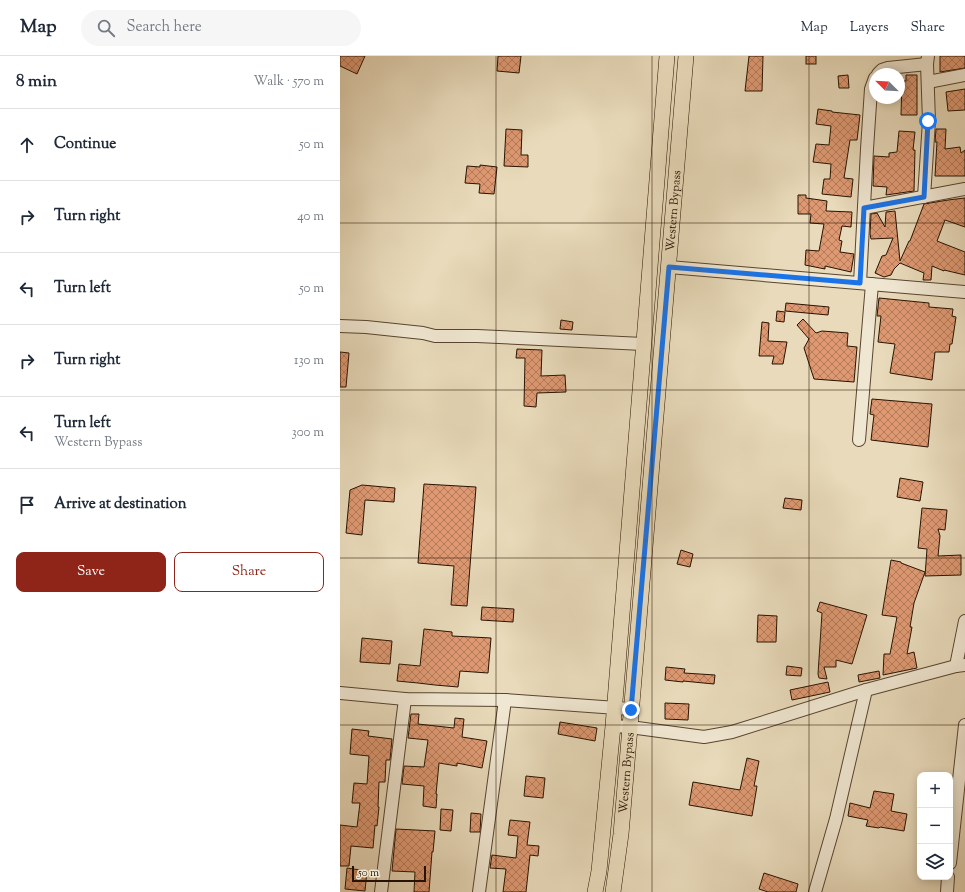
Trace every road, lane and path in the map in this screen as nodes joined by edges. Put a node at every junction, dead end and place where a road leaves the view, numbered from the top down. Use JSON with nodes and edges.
{"nodes":[{"id":1,"x":667,"y":56,"type":"edge"},
{"id":2,"x":686,"y":56,"type":"edge"},
{"id":3,"x":928,"y":60,"type":"edge"},
{"id":4,"x":888,"y":68,"type":"edge"},
{"id":5,"x":965,"y":75,"type":"edge"},
{"id":6,"x":928,"y":82,"type":"junction"},
{"id":7,"x":870,"y":104,"type":"edge"},
{"id":8,"x":965,"y":189,"type":"edge"},
{"id":9,"x":924,"y":197,"type":"junction"},
{"id":10,"x":864,"y":208,"type":"junction"},
{"id":11,"x":669,"y":267,"type":"junction"},
{"id":12,"x":866,"y":283,"type":"junction"},
{"id":13,"x":965,"y":292,"type":"edge"},
{"id":14,"x":340,"y":326,"type":"edge"},
{"id":15,"x":643,"y":344,"type":"junction"},
{"id":16,"x":859,"y":440,"type":"dead end"},
{"id":17,"x":965,"y":621,"type":"edge"},
{"id":18,"x":960,"y":665,"type":"edge"},
{"id":19,"x":866,"y":690,"type":"junction"},
{"id":20,"x":340,"y":693,"type":"edge"},
{"id":21,"x":405,"y":699,"type":"junction"},
{"id":22,"x":505,"y":700,"type":"junction"},
{"id":23,"x":614,"y":709,"type":"junction"},
{"id":24,"x":631,"y":710,"type":"junction"},
{"id":25,"x":965,"y":725,"type":"edge"},
{"id":26,"x":613,"y":726,"type":"junction"},
{"id":27,"x":630,"y":727,"type":"junction"},
{"id":28,"x":952,"y":844,"type":"edge"},
{"id":29,"x":948,"y":880,"type":"edge"},
{"id":30,"x":381,"y":892,"type":"edge"},
{"id":31,"x":479,"y":892,"type":"edge"},
{"id":32,"x":595,"y":892,"type":"edge"},
{"id":33,"x":613,"y":892,"type":"edge"},
{"id":34,"x":815,"y":892,"type":"edge"},
{"id":35,"x":947,"y":892,"type":"edge"}],
"edges":[{"from":1,"to":15,"type":"main road","name":"Western Bypass"},
{"from":2,"to":11,"type":"main road","name":"Western Bypass"},
{"from":3,"to":4,"type":"street"},
{"from":3,"to":6,"type":"street"},
{"from":5,"to":6,"type":"street"},
{"from":6,"to":9,"type":"street"},
{"from":7,"to":10,"type":"street"},
{"from":8,"to":9,"type":"street"},
{"from":9,"to":10,"type":"street"},
{"from":10,"to":12,"type":"street"},
{"from":11,"to":12,"type":"street"},
{"from":11,"to":24,"type":"main road","name":"Western Bypass"},
{"from":12,"to":13,"type":"street"},
{"from":12,"to":16,"type":"street"},
{"from":14,"to":15,"type":"street"},
{"from":15,"to":23,"type":"main road","name":"Western Bypass"},
{"from":17,"to":18,"type":"street"},
{"from":18,"to":19,"type":"street"},
{"from":19,"to":27,"type":"street"},
{"from":19,"to":34,"type":"street"},
{"from":20,"to":21,"type":"street"},
{"from":21,"to":22,"type":"street"},
{"from":21,"to":30,"type":"street"},
{"from":22,"to":23,"type":"street"},
{"from":22,"to":31,"type":"street"},
{"from":23,"to":24,"type":"street"},
{"from":23,"to":26,"type":"main road","name":"Western Bypass"},
{"from":24,"to":27,"type":"main road","name":"Western Bypass"},
{"from":25,"to":28,"type":"street"},
{"from":26,"to":27,"type":"street"},
{"from":26,"to":32,"type":"main road","name":"Western Bypass"},
{"from":27,"to":33,"type":"main road","name":"Western Bypass"},
{"from":29,"to":35,"type":"street"}]}
